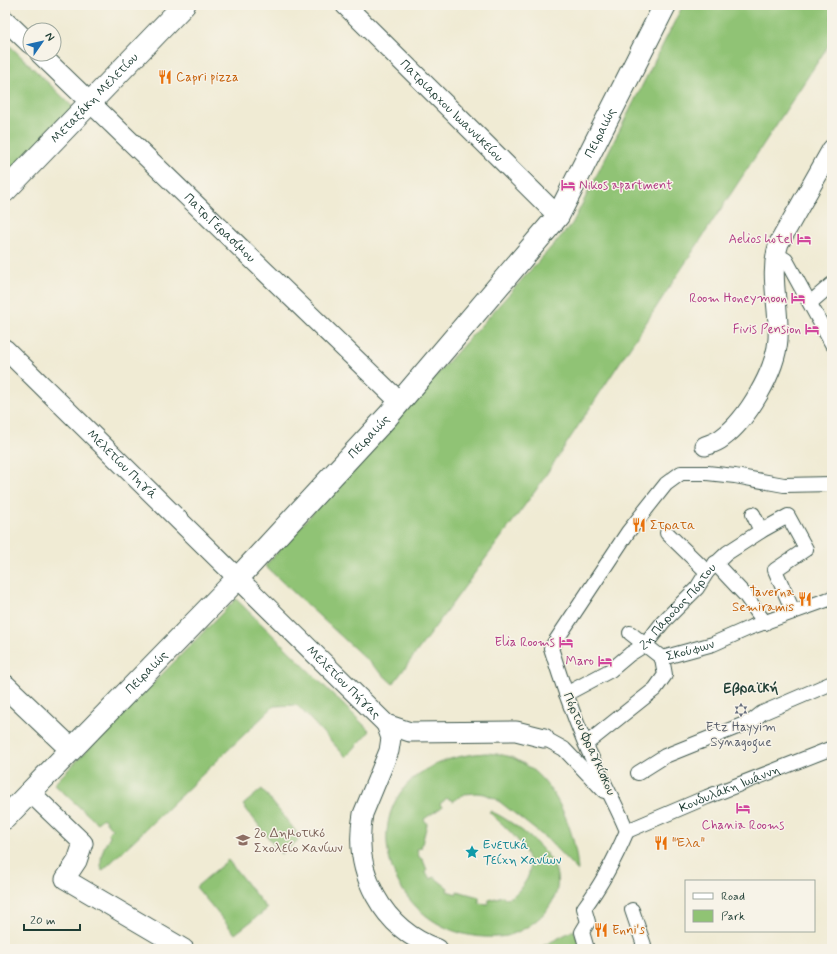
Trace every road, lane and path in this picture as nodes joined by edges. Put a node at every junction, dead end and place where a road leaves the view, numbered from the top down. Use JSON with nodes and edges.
{"nodes":[{"id":1,"x":184,"y":5,"type":"edge"},
{"id":2,"x":345,"y":5,"type":"edge"},
{"id":3,"x":665,"y":5,"type":"edge"},
{"id":4,"x":5,"y":20,"type":"edge"},
{"id":5,"x":22,"y":36,"type":"edge"},
{"id":6,"x":48,"y":62,"type":"edge"},
{"id":7,"x":90,"y":102,"type":"junction"},
{"id":8,"x":832,"y":149,"type":"edge"},
{"id":9,"x":5,"y":190,"type":"edge"},
{"id":10,"x":558,"y":216,"type":"junction"},
{"id":11,"x":776,"y":254,"type":"junction"},
{"id":12,"x":832,"y":284,"type":"edge"},
{"id":13,"x":810,"y":303,"type":"junction"},
{"id":14,"x":832,"y":344,"type":"edge"},
{"id":15,"x":5,"y":350,"type":"edge"},
{"id":16,"x":400,"y":402,"type":"junction"},
{"id":17,"x":705,"y":446,"type":"dead end"},
{"id":18,"x":832,"y":484,"type":"edge"},
{"id":19,"x":753,"y":514,"type":"dead end"},
{"id":20,"x":761,"y":531,"type":"junction"},
{"id":21,"x":667,"y":533,"type":"dead end"},
{"id":22,"x":711,"y":568,"type":"junction"},
{"id":23,"x":238,"y":578,"type":"junction"},
{"id":24,"x":832,"y":598,"type":"edge"},
{"id":25,"x":793,"y":611,"type":"junction"},
{"id":26,"x":765,"y":623,"type":"junction"},
{"id":27,"x":630,"y":633,"type":"dead end"},
{"id":28,"x":646,"y":644,"type":"junction"},
{"id":29,"x":662,"y":658,"type":"junction"},
{"id":30,"x":832,"y":683,"type":"edge"},
{"id":31,"x":5,"y":686,"type":"edge"},
{"id":32,"x":566,"y":694,"type":"junction"},
{"id":33,"x":386,"y":724,"type":"junction"},
{"id":34,"x":544,"y":738,"type":"joint"},
{"id":35,"x":586,"y":744,"type":"junction"},
{"id":36,"x":832,"y":748,"type":"edge"},
{"id":37,"x":70,"y":749,"type":"junction"},
{"id":38,"x":638,"y":773,"type":"dead end"},
{"id":39,"x":31,"y":793,"type":"junction"},
{"id":40,"x":617,"y":807,"type":"junction"},
{"id":41,"x":5,"y":818,"type":"edge"},
{"id":42,"x":627,"y":831,"type":"junction"},
{"id":43,"x":632,"y":910,"type":"dead end"},
{"id":44,"x":184,"y":949,"type":"edge"},
{"id":45,"x":438,"y":949,"type":"edge"},
{"id":46,"x":587,"y":949,"type":"edge"},
{"id":47,"x":641,"y":949,"type":"edge"}],
"edges":[{"from":1,"to":7,"type":"street","name":"Μεταξάκη Μελετίου"},
{"from":2,"to":10,"type":"street","name":"Πατριαρχου Ιωαννικείου"},
{"from":3,"to":10,"type":"street","name":"Πειραιώς"},
{"from":4,"to":5,"type":"street"},
{"from":6,"to":7,"type":"street","name":"Πατρ.Γερασίμου"},
{"from":7,"to":9,"type":"street","name":"Μεταξάκη Μελετίου"},
{"from":7,"to":16,"type":"street","name":"Πατρ.Γερασίμου"},
{"from":8,"to":11,"type":"street"},
{"from":10,"to":16,"type":"street","name":"Πειραιώς"},
{"from":11,"to":13,"type":"street"},
{"from":11,"to":17,"type":"street"},
{"from":12,"to":13,"type":"street"},
{"from":13,"to":14,"type":"street"},
{"from":15,"to":23,"type":"street","name":"Μελετίου Πηγά"},
{"from":16,"to":23,"type":"street","name":"Πειραιώς"},
{"from":18,"to":32,"type":"street","name":"Πόρτου Φραγκίσκου"},
{"from":19,"to":20,"type":"street"},
{"from":20,"to":22,"type":"street","name":"2η Πάροδος Πόρτου"},
{"from":20,"to":25,"type":"street","name":"2η Πάροδος Πόρτου"},
{"from":21,"to":22,"type":"street"},
{"from":22,"to":26,"type":"street"},
{"from":22,"to":28,"type":"street","name":"2η Πάροδος Πόρτου"},
{"from":23,"to":33,"type":"street","name":"Μελετίου Πήγας"},
{"from":23,"to":37,"type":"street","name":"Πειραιώς"},
{"from":24,"to":25,"type":"street","name":"Σκούφων"},
{"from":25,"to":26,"type":"street","name":"Σκούφων"},
{"from":26,"to":29,"type":"street","name":"Σκούφων"},
{"from":27,"to":28,"type":"street"},
{"from":28,"to":29,"type":"street"},
{"from":28,"to":32,"type":"street","name":"2η Πάροδος Πόρτου"},
{"from":29,"to":35,"type":"street","name":"Σκούφων"},
{"from":30,"to":38,"type":"street"},
{"from":31,"to":37,"type":"street"},
{"from":32,"to":35,"type":"street","name":"Πόρτου Φραγκίσκου"},
{"from":33,"to":34,"type":"street","name":"Μελετίου Πήγας"},
{"from":33,"to":45,"type":"street"},
{"from":34,"to":40,"type":"street"},
{"from":35,"to":40,"type":"street","name":"Πόρτου Φραγκίσκου"},
{"from":36,"to":42,"type":"street","name":"Κονδυλάκη Ιωάννη"},
{"from":37,"to":39,"type":"street","name":"Πειραιώς"},
{"from":39,"to":41,"type":"street","name":"Πειραιώς"},
{"from":39,"to":44,"type":"street"},
{"from":40,"to":42,"type":"street","name":"Πόρτου Φραγκίσκου"},
{"from":42,"to":46,"type":"street"},
{"from":43,"to":47,"type":"street"}]}
